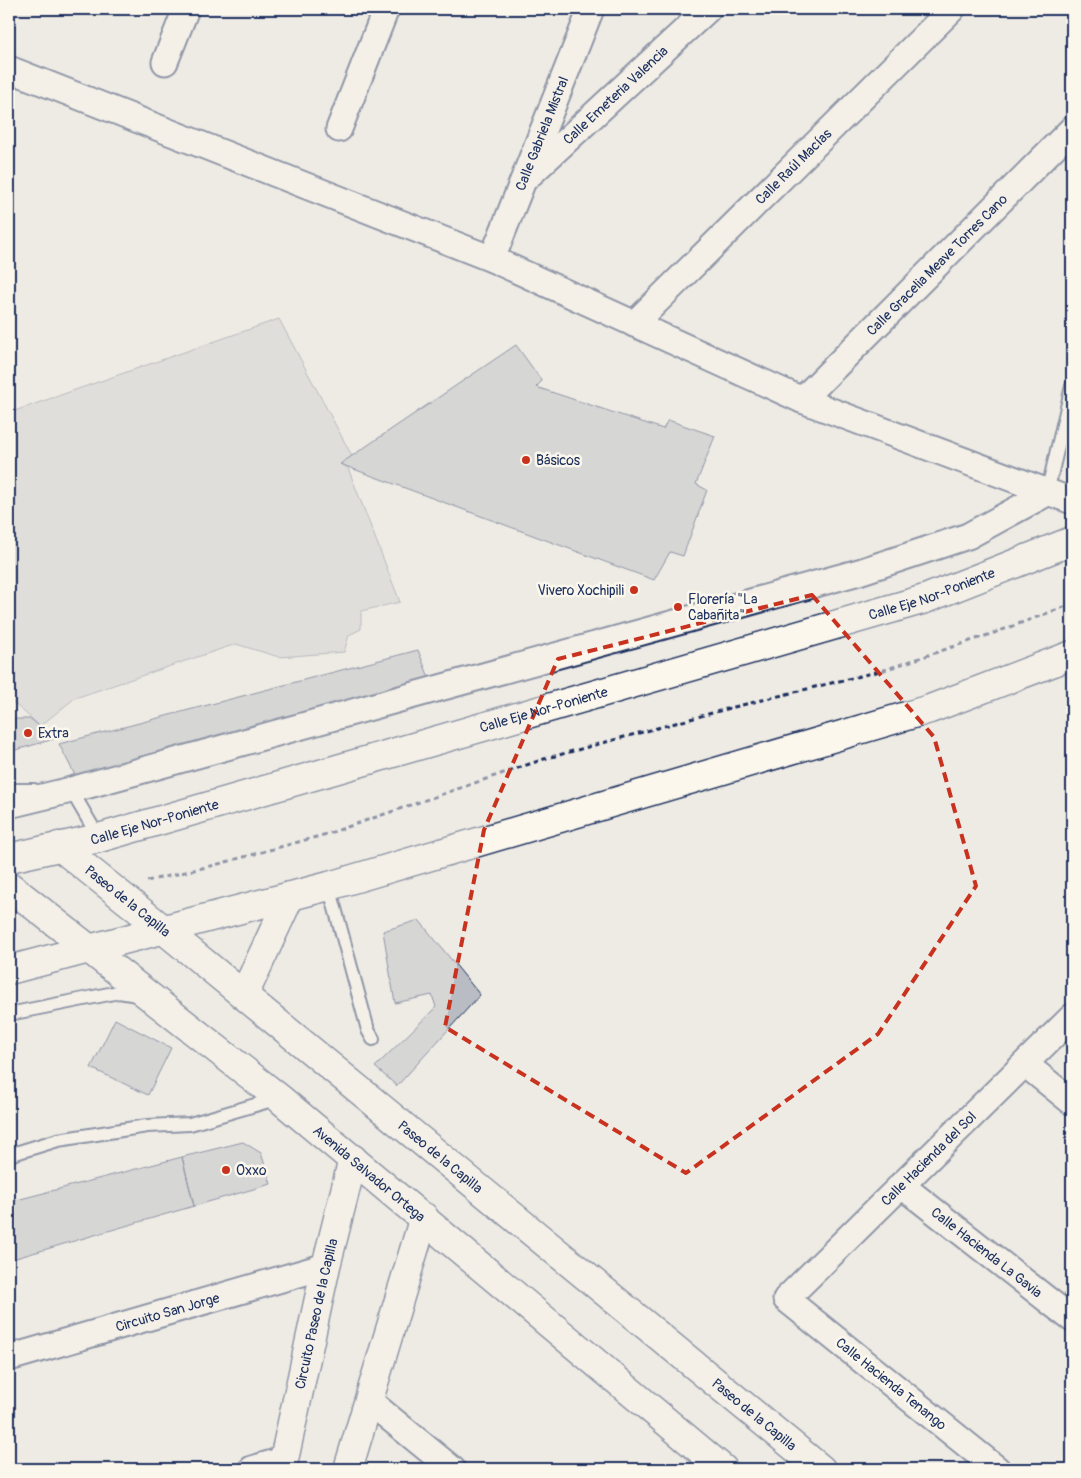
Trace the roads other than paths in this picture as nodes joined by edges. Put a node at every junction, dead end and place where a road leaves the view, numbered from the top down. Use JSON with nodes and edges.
{"nodes":[{"id":1,"x":186,"y":9,"type":"edge"},
{"id":2,"x":386,"y":9,"type":"edge"},
{"id":3,"x":591,"y":9,"type":"edge"},
{"id":4,"x":708,"y":9,"type":"edge"},
{"id":5,"x":952,"y":9,"type":"edge"},
{"id":6,"x":165,"y":62,"type":"dead end"},
{"id":7,"x":9,"y":69,"type":"edge"},
{"id":8,"x":1072,"y":128,"type":"edge"},
{"id":9,"x":339,"y":129,"type":"dead end"},
{"id":10,"x":523,"y":181,"type":"junction"},
{"id":11,"x":492,"y":259,"type":"junction"},
{"id":12,"x":634,"y":324,"type":"junction"},
{"id":13,"x":1072,"y":386,"type":"edge"},
{"id":14,"x":802,"y":400,"type":"junction"},
{"id":15,"x":1047,"y":493,"type":"junction"},
{"id":16,"x":1072,"y":501,"type":"edge"},
{"id":17,"x":1072,"y":541,"type":"edge"},
{"id":18,"x":1072,"y":655,"type":"edge"},
{"id":19,"x":9,"y":790,"type":"edge"},
{"id":20,"x":72,"y":790,"type":"junction"},
{"id":21,"x":9,"y":805,"type":"edge"},
{"id":22,"x":99,"y":838,"type":"junction"},
{"id":23,"x":59,"y":846,"type":"junction"},
{"id":24,"x":9,"y":858,"type":"edge"},
{"id":25,"x":9,"y":886,"type":"edge"},
{"id":26,"x":329,"y":886,"type":"junction"},
{"id":27,"x":290,"y":896,"type":"junction"},
{"id":28,"x":163,"y":928,"type":"junction"},
{"id":29,"x":90,"y":948,"type":"junction"},
{"id":30,"x":9,"y":970,"type":"edge"},
{"id":31,"x":244,"y":995,"type":"junction"},
{"id":32,"x":155,"y":998,"type":"junction"},
{"id":33,"x":9,"y":1014,"type":"edge"},
{"id":34,"x":1072,"y":1017,"type":"edge"},
{"id":35,"x":373,"y":1039,"type":"dead end"},
{"id":36,"x":1025,"y":1064,"type":"junction"},
{"id":37,"x":279,"y":1098,"type":"junction"},
{"id":38,"x":1072,"y":1102,"type":"edge"},
{"id":39,"x":9,"y":1154,"type":"edge"},
{"id":40,"x":353,"y":1159,"type":"junction"},
{"id":41,"x":901,"y":1186,"type":"junction"},
{"id":42,"x":424,"y":1217,"type":"junction"},
{"id":43,"x":326,"y":1266,"type":"junction"},
{"id":44,"x":786,"y":1299,"type":"joint"},
{"id":45,"x":1072,"y":1320,"type":"edge"},
{"id":46,"x":9,"y":1358,"type":"edge"},
{"id":47,"x":369,"y":1400,"type":"junction"},
{"id":48,"x":283,"y":1465,"type":"edge"},
{"id":49,"x":252,"y":1469,"type":"edge"},
{"id":50,"x":348,"y":1469,"type":"edge"},
{"id":51,"x":452,"y":1469,"type":"edge"},
{"id":52,"x":723,"y":1469,"type":"edge"},
{"id":53,"x":821,"y":1469,"type":"edge"},
{"id":54,"x":997,"y":1469,"type":"edge"}],
"edges":[{"from":1,"to":6,"type":"street"},
{"from":2,"to":9,"type":"street"},
{"from":3,"to":10,"type":"street","name":"Calle Gabriela Mistral"},
{"from":4,"to":10,"type":"street","name":"Calle Emeteria Valencia"},
{"from":5,"to":12,"type":"street","name":"Calle Raúl Macías"},
{"from":7,"to":11,"type":"street"},
{"from":8,"to":14,"type":"street","name":"Calle Gracelia Meave Torres Cano"},
{"from":10,"to":11,"type":"street","name":"Calle Gabriela Mistral"},
{"from":11,"to":12,"type":"street"},
{"from":12,"to":14,"type":"street"},
{"from":13,"to":15,"type":"lane"},
{"from":14,"to":15,"type":"street"},
{"from":15,"to":16,"type":"street"},
{"from":15,"to":20,"type":"street"},
{"from":17,"to":22,"type":"main road","name":"Calle Eje Nor-Poniente"},
{"from":18,"to":26,"type":"main road"},
{"from":19,"to":20,"type":"lane"},
{"from":20,"to":21,"type":"street"},
{"from":20,"to":22,"type":"lane"},
{"from":22,"to":23,"type":"main road","name":"Calle Eje Nor-Poniente"},
{"from":23,"to":24,"type":"main road","name":"Calle Eje Nor-Poniente"},
{"from":23,"to":28,"type":"main road","name":"Paseo de la Capilla"},
{"from":25,"to":29,"type":"main road","name":"Avenida Salvador Ortega"},
{"from":26,"to":27,"type":"main road"},
{"from":26,"to":35,"type":"lane"},
{"from":27,"to":28,"type":"main road"},
{"from":27,"to":31,"type":"main road"},
{"from":28,"to":29,"type":"main road"},
{"from":28,"to":31,"type":"main road","name":"Paseo de la Capilla"},
{"from":29,"to":30,"type":"main road"},
{"from":29,"to":32,"type":"main road","name":"Avenida Salvador Ortega"},
{"from":31,"to":53,"type":"main road","name":"Paseo de la Capilla"},
{"from":32,"to":33,"type":"lane"},
{"from":32,"to":37,"type":"main road","name":"Avenida Salvador Ortega"},
{"from":34,"to":36,"type":"street","name":"Calle Hacienda del Sol"},
{"from":36,"to":38,"type":"street"},
{"from":36,"to":41,"type":"street","name":"Calle Hacienda del Sol"},
{"from":37,"to":39,"type":"lane"},
{"from":37,"to":40,"type":"main road","name":"Avenida Salvador Ortega"},
{"from":40,"to":42,"type":"main road","name":"Avenida Salvador Ortega"},
{"from":40,"to":43,"type":"main road","name":"Circuito Paseo de la Capilla"},
{"from":41,"to":44,"type":"street","name":"Calle Hacienda del Sol"},
{"from":41,"to":45,"type":"street","name":"Calle Hacienda La Gavia"},
{"from":42,"to":47,"type":"main road"},
{"from":42,"to":52,"type":"main road","name":"Avenida Salvador Ortega"},
{"from":43,"to":46,"type":"street","name":"Circuito San Jorge"},
{"from":43,"to":48,"type":"main road","name":"Circuito Paseo de la Capilla"},
{"from":44,"to":54,"type":"street","name":"Calle Hacienda Tenango"},
{"from":47,"to":50,"type":"main road"},
{"from":47,"to":51,"type":"street"},
{"from":48,"to":49,"type":"street"}]}
